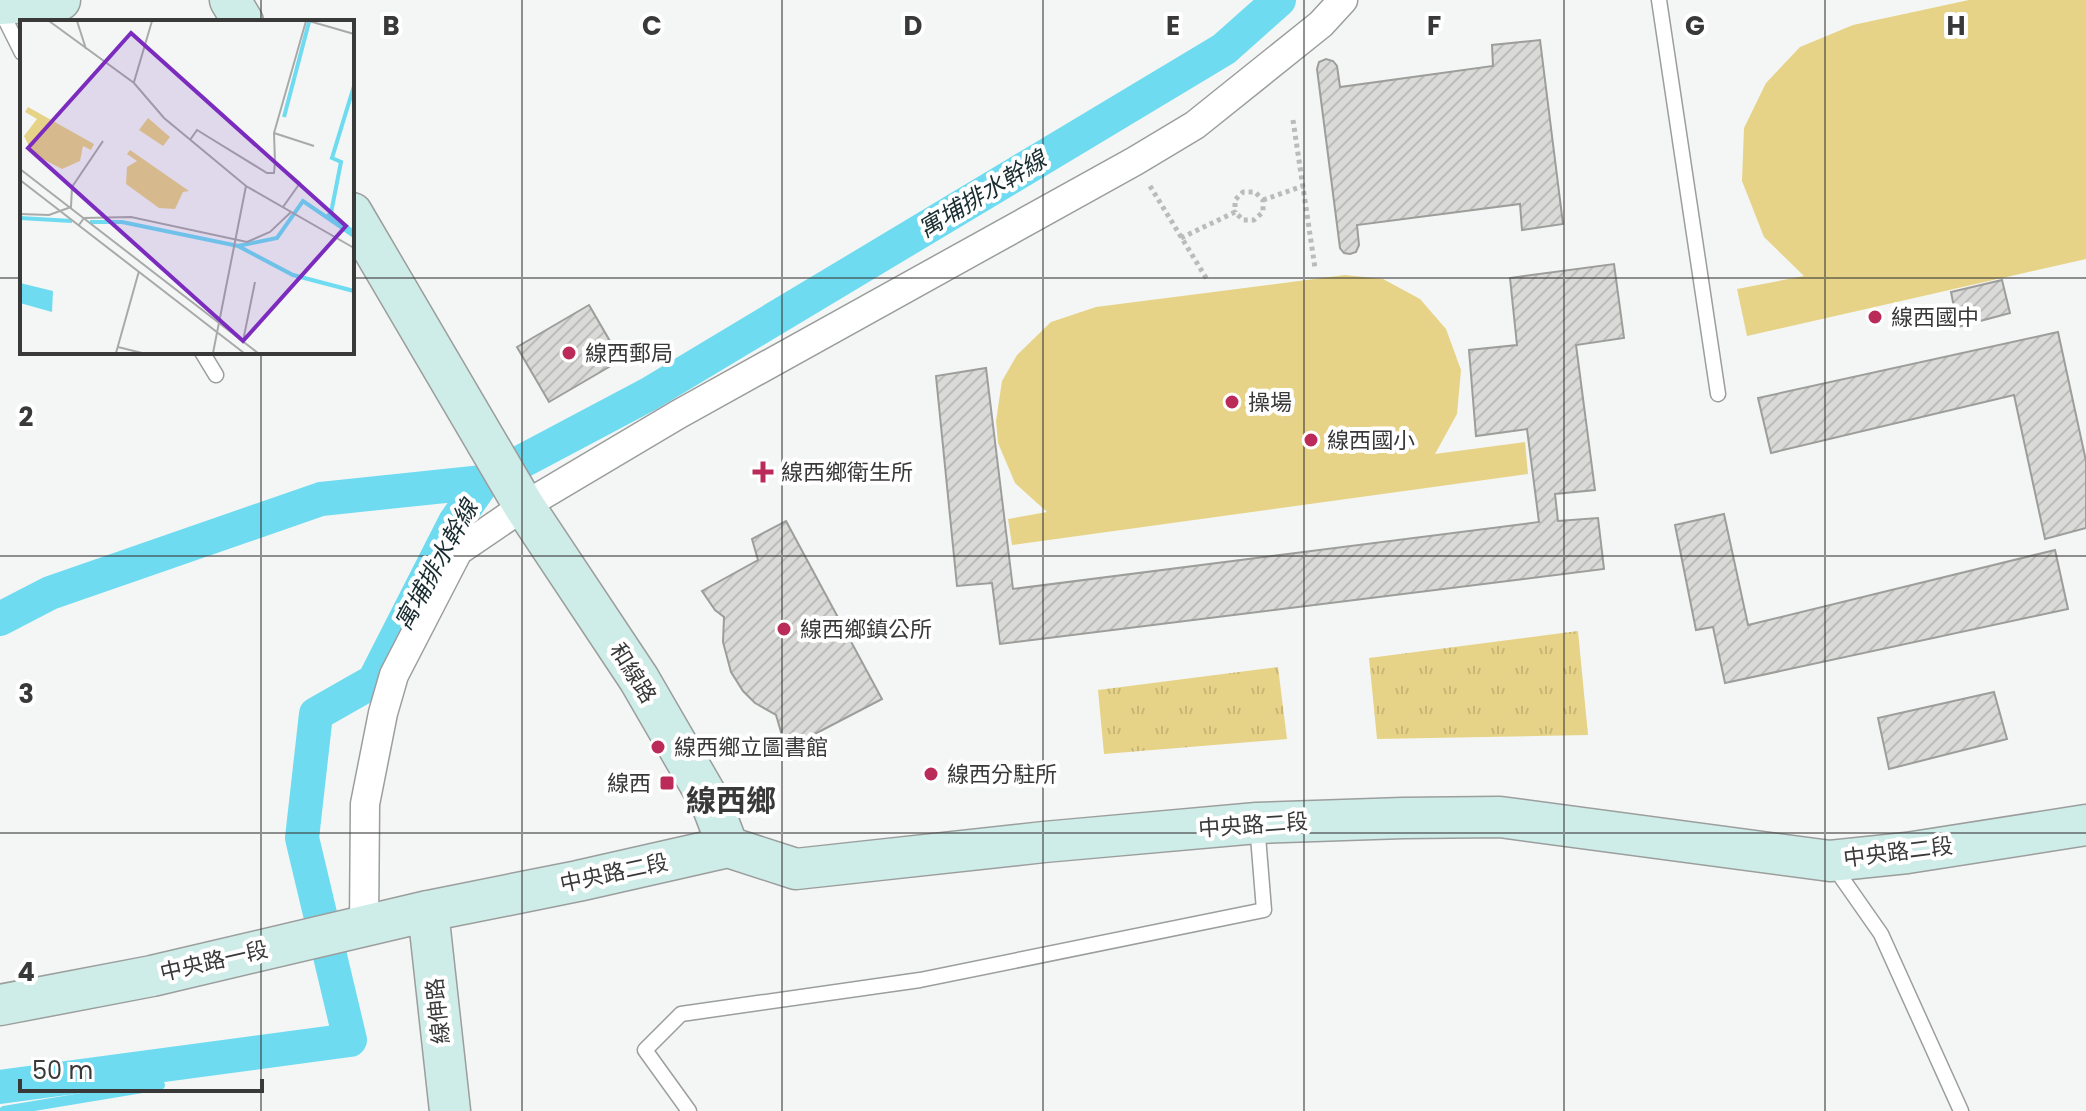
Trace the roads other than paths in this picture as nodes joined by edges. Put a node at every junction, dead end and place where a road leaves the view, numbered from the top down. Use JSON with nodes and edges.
{"nodes":[{"id":1,"x":60,"y":0,"type":"edge"},
{"id":2,"x":230,"y":0,"type":"edge"},
{"id":3,"x":1343,"y":0,"type":"edge"},
{"id":4,"x":1659,"y":0,"type":"edge"},
{"id":5,"x":0,"y":6,"type":"edge"},
{"id":6,"x":242,"y":20,"type":"edge"},
{"id":7,"x":20,"y":49,"type":"edge"},
{"id":8,"x":354,"y":216,"type":"edge"},
{"id":9,"x":203,"y":354,"type":"edge"},
{"id":10,"x":216,"y":375,"type":"dead end"},
{"id":11,"x":1718,"y":394,"type":"dead end"},
{"id":12,"x":524,"y":506,"type":"junction"},
{"id":13,"x":1257,"y":823,"type":"junction"},
{"id":14,"x":2086,"y":825,"type":"edge"},
{"id":15,"x":728,"y":847,"type":"junction"},
{"id":16,"x":1830,"y":861,"type":"junction"},
{"id":17,"x":428,"y":911,"type":"junction"},
{"id":18,"x":364,"y":927,"type":"junction"},
{"id":19,"x":0,"y":1005,"type":"edge"},
{"id":20,"x":450,"y":1111,"type":"edge"},
{"id":21,"x":689,"y":1111,"type":"edge"},
{"id":22,"x":1961,"y":1111,"type":"edge"}],
"edges":[{"from":1,"to":5,"type":"street"},
{"from":2,"to":6,"type":"street"},
{"from":3,"to":12,"type":"street"},
{"from":4,"to":11,"type":"lane"},
{"from":5,"to":7,"type":"lane"},
{"from":8,"to":12,"type":"street","name":"和線路"},
{"from":9,"to":10,"type":"lane"},
{"from":12,"to":15,"type":"street","name":"和線路"},
{"from":12,"to":18,"type":"street"},
{"from":13,"to":15,"type":"street","name":"中央路二段"},
{"from":13,"to":16,"type":"street","name":"中央路二段"},
{"from":13,"to":21,"type":"lane"},
{"from":14,"to":16,"type":"street","name":"中央路二段"},
{"from":15,"to":17,"type":"street","name":"中央路二段"},
{"from":16,"to":22,"type":"lane"},
{"from":17,"to":18,"type":"street","name":"中央路一段"},
{"from":17,"to":20,"type":"street","name":"線伸路"},
{"from":18,"to":19,"type":"street","name":"中央路一段"}]}
